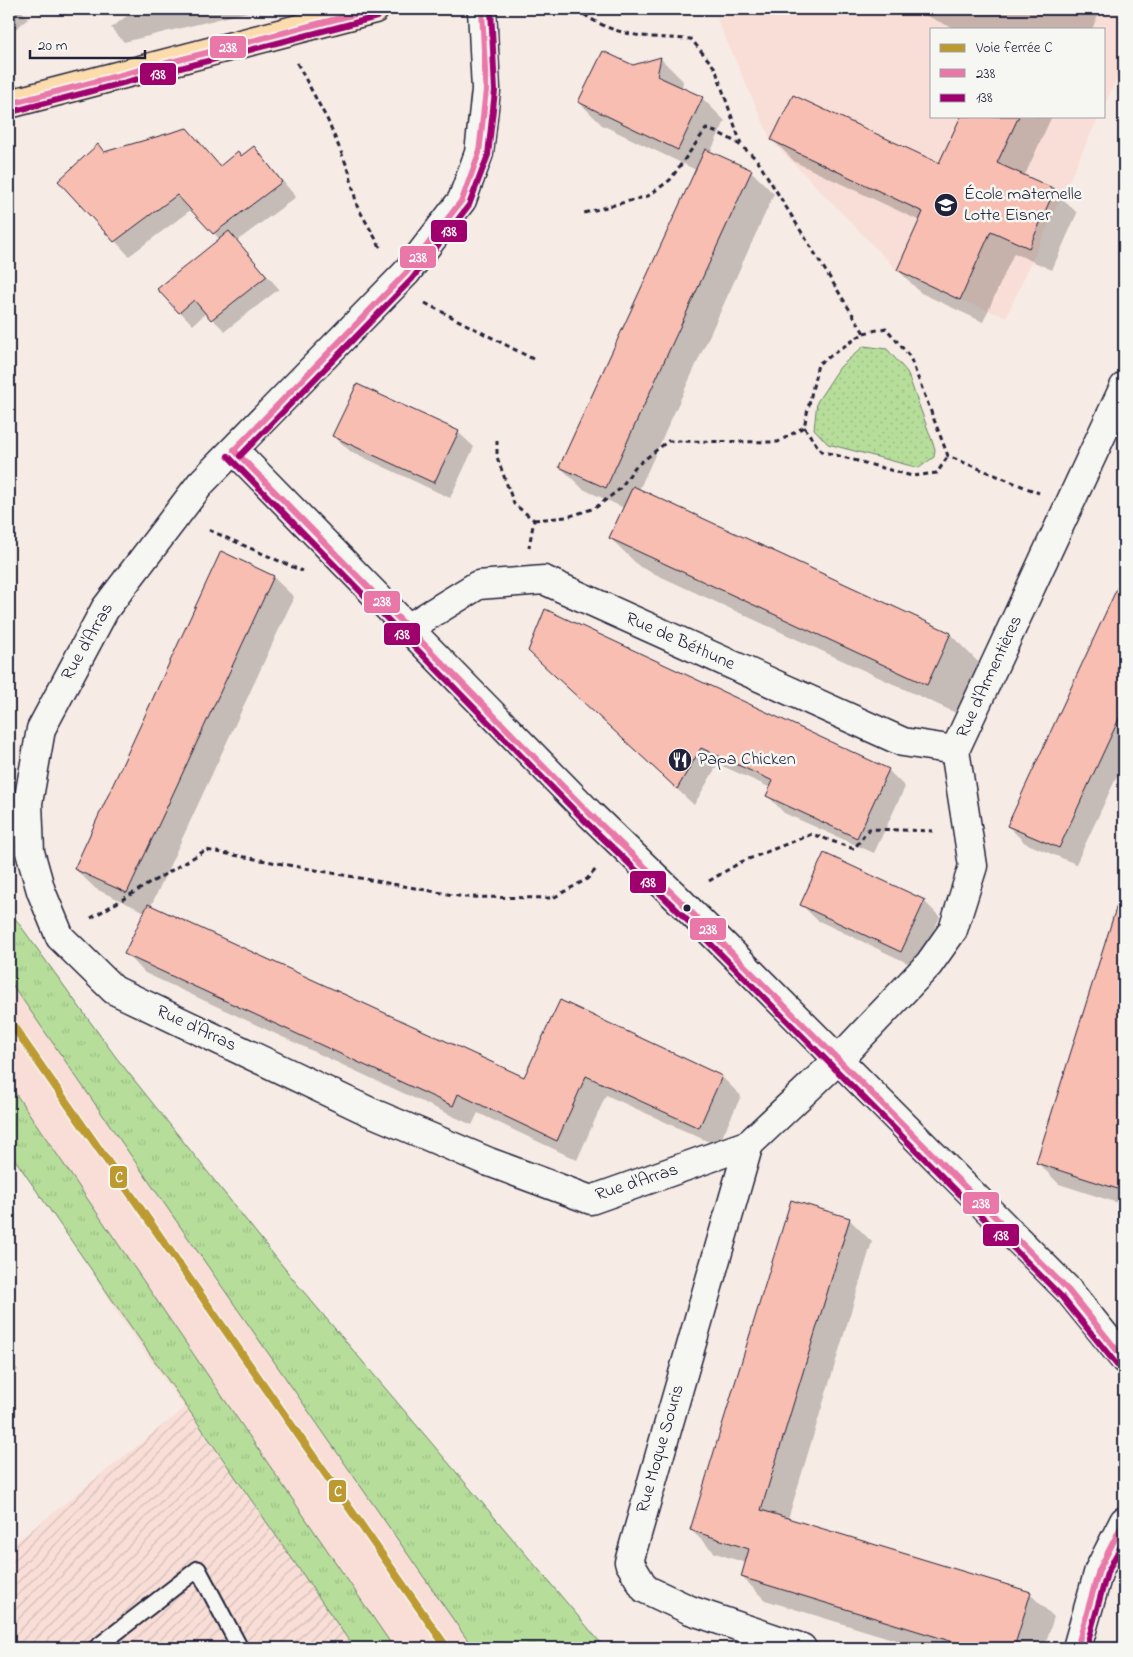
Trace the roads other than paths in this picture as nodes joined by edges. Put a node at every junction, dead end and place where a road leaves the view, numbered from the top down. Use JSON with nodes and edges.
{"nodes":[{"id":1,"x":375,"y":9,"type":"edge"},
{"id":2,"x":482,"y":9,"type":"edge"},
{"id":3,"x":9,"y":104,"type":"edge"},
{"id":4,"x":1124,"y":387,"type":"edge"},
{"id":5,"x":234,"y":450,"type":"junction"},
{"id":6,"x":408,"y":628,"type":"junction"},
{"id":7,"x":955,"y":750,"type":"junction"},
{"id":8,"x":838,"y":1060,"type":"junction"},
{"id":9,"x":749,"y":1144,"type":"junction"},
{"id":10,"x":1124,"y":1359,"type":"edge"},
{"id":11,"x":1124,"y":1521,"type":"edge"},
{"id":12,"x":96,"y":1648,"type":"edge"},
{"id":13,"x":240,"y":1648,"type":"edge"},
{"id":14,"x":802,"y":1648,"type":"edge"},
{"id":15,"x":1077,"y":1648,"type":"edge"}],
"edges":[{"from":1,"to":3,"type":"main road"},
{"from":2,"to":5,"type":"street","name":"Rue d'Arras"},
{"from":4,"to":7,"type":"street","name":"Rue d'Armentières"},
{"from":5,"to":6,"type":"street"},
{"from":5,"to":9,"type":"street","name":"Rue d'Arras"},
{"from":6,"to":7,"type":"street","name":"Rue de Béthune"},
{"from":6,"to":8,"type":"street"},
{"from":7,"to":8,"type":"street","name":"Rue d'Armentières"},
{"from":8,"to":9,"type":"street","name":"Rue d'Arras"},
{"from":8,"to":10,"type":"street"},
{"from":9,"to":14,"type":"street","name":"Rue Moque Souris"},
{"from":11,"to":15,"type":"street"},
{"from":12,"to":13,"type":"lane"}]}
